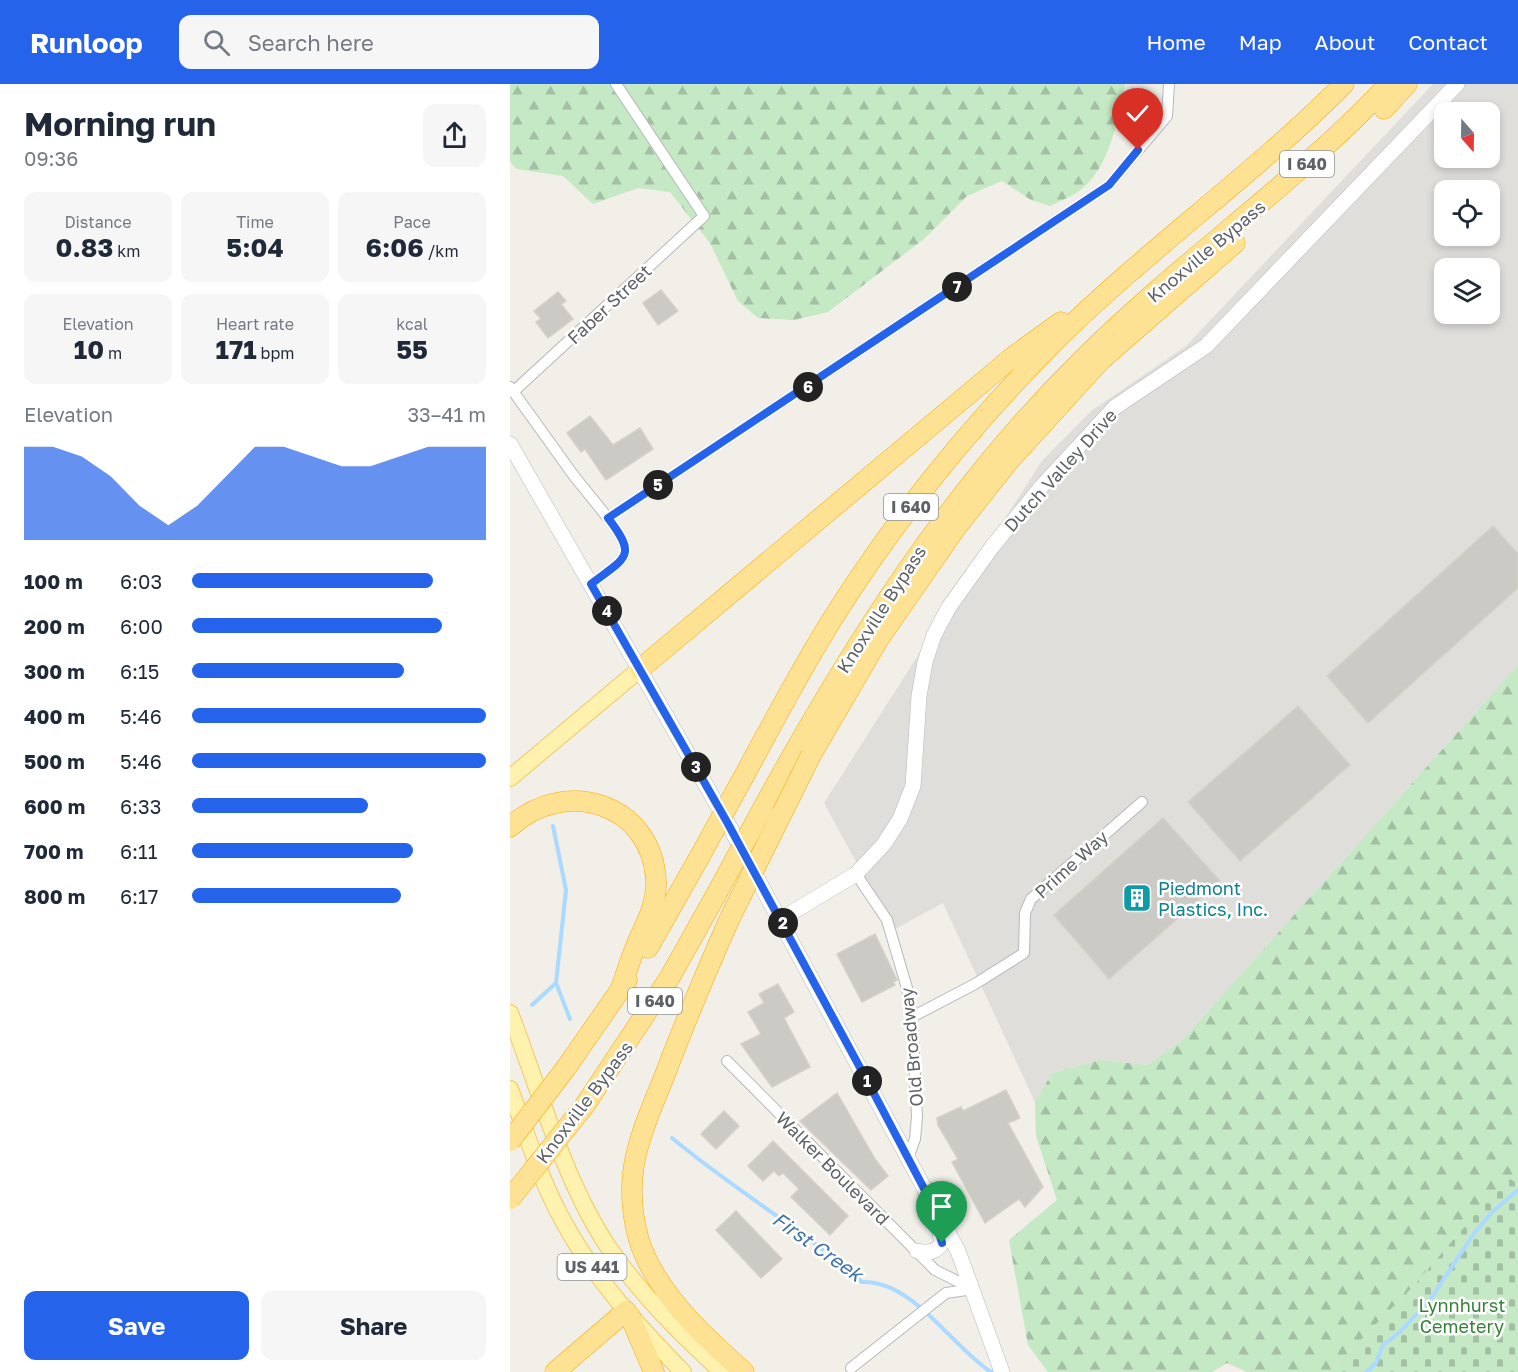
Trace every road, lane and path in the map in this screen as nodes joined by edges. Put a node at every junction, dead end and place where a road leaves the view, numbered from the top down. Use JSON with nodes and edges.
{"nodes":[{"id":1,"x":616,"y":84,"type":"edge"},
{"id":2,"x":1169,"y":84,"type":"edge"},
{"id":3,"x":1344,"y":84,"type":"edge"},
{"id":4,"x":1389,"y":84,"type":"edge"},
{"id":5,"x":1407,"y":84,"type":"edge"},
{"id":6,"x":1457,"y":84,"type":"edge"},
{"id":7,"x":1126,"y":275,"type":"junction"},
{"id":8,"x":512,"y":389,"type":"edge"},
{"id":9,"x":510,"y":444,"type":"edge"},
{"id":10,"x":608,"y":518,"type":"junction"},
{"id":11,"x":591,"y":584,"type":"junction"},
{"id":12,"x":640,"y":669,"type":"junction"},
{"id":13,"x":510,"y":778,"type":"edge"},
{"id":14,"x":1142,"y":802,"type":"dead end"},
{"id":15,"x":510,"y":827,"type":"edge"},
{"id":16,"x":856,"y":874,"type":"junction"},
{"id":17,"x":781,"y":919,"type":"junction"},
{"id":18,"x":621,"y":989,"type":"junction"},
{"id":19,"x":510,"y":1013,"type":"edge"},
{"id":20,"x":912,"y":1017,"type":"junction"},
{"id":21,"x":727,"y":1061,"type":"dead end"},
{"id":22,"x":510,"y":1089,"type":"edge"},
{"id":23,"x":510,"y":1141,"type":"edge"},
{"id":24,"x":908,"y":1158,"type":"junction"},
{"id":25,"x":929,"y":1198,"type":"junction"},
{"id":26,"x":510,"y":1200,"type":"edge"},
{"id":27,"x":917,"y":1251,"type":"junction"},
{"id":28,"x":638,"y":1287,"type":"junction"},
{"id":29,"x":973,"y":1289,"type":"junction"},
{"id":30,"x":628,"y":1313,"type":"junction"},
{"id":31,"x":851,"y":1368,"type":"dead end"},
{"id":32,"x":1001,"y":1369,"type":"edge"},
{"id":33,"x":555,"y":1372,"type":"edge"},
{"id":34,"x":654,"y":1372,"type":"edge"},
{"id":35,"x":683,"y":1372,"type":"edge"},
{"id":36,"x":722,"y":1372,"type":"edge"},
{"id":37,"x":744,"y":1372,"type":"edge"}],
"edges":[{"from":1,"to":8,"type":"street","name":"Faber Street"},
{"from":2,"to":10,"type":"street"},
{"from":3,"to":7,"type":"highway","name":"Knoxville Bypass","number":"I 640"},
{"from":4,"to":26,"type":"highway","name":"Knoxville Bypass","number":"I 640","bridge":true},
{"from":5,"to":37,"type":"highway","bridge":true},
{"from":6,"to":16,"type":"main road","name":"Dutch Valley Drive"},
{"from":7,"to":12,"type":"highway"},
{"from":7,"to":18,"type":"highway","name":"Knoxville Bypass","number":"I 640","bridge":true},
{"from":8,"to":10,"type":"street"},
{"from":9,"to":11,"type":"main road","name":"Old Broadway"},
{"from":10,"to":11,"type":"street"},
{"from":11,"to":12,"type":"main road","name":"Old Broadway"},
{"from":12,"to":13,"type":"main road"},
{"from":12,"to":17,"type":"main road","name":"Old Broadway"},
{"from":14,"to":20,"type":"street","name":"Prime Way"},
{"from":15,"to":18,"type":"highway"},
{"from":16,"to":17,"type":"main road","name":"Dutch Valley Drive"},
{"from":16,"to":20,"type":"street","name":"Old Broadway"},
{"from":17,"to":24,"type":"main road","name":"Old Broadway"},
{"from":18,"to":23,"type":"highway","name":"Knoxville Bypass","number":"I 640","bridge":true},
{"from":19,"to":28,"type":"main road","number":"US 441"},
{"from":20,"to":24,"type":"street","name":"Old Broadway"},
{"from":21,"to":27,"type":"street","name":"Walker Boulevard"},
{"from":22,"to":30,"type":"main road","number":"US 441"},
{"from":24,"to":25,"type":"main road","name":"Old Broadway"},
{"from":25,"to":27,"type":"main road"},
{"from":25,"to":29,"type":"main road","name":"Old Broadway"},
{"from":27,"to":29,"type":"street","name":"Walker Boulevard"},
{"from":28,"to":30,"type":"main road"},
{"from":28,"to":36,"type":"main road","number":"US 441"},
{"from":29,"to":31,"type":"street"},
{"from":29,"to":32,"type":"main road","name":"Old Broadway"},
{"from":30,"to":33,"type":"highway"},
{"from":30,"to":34,"type":"highway"},
{"from":30,"to":35,"type":"main road","number":"US 441"}]}
